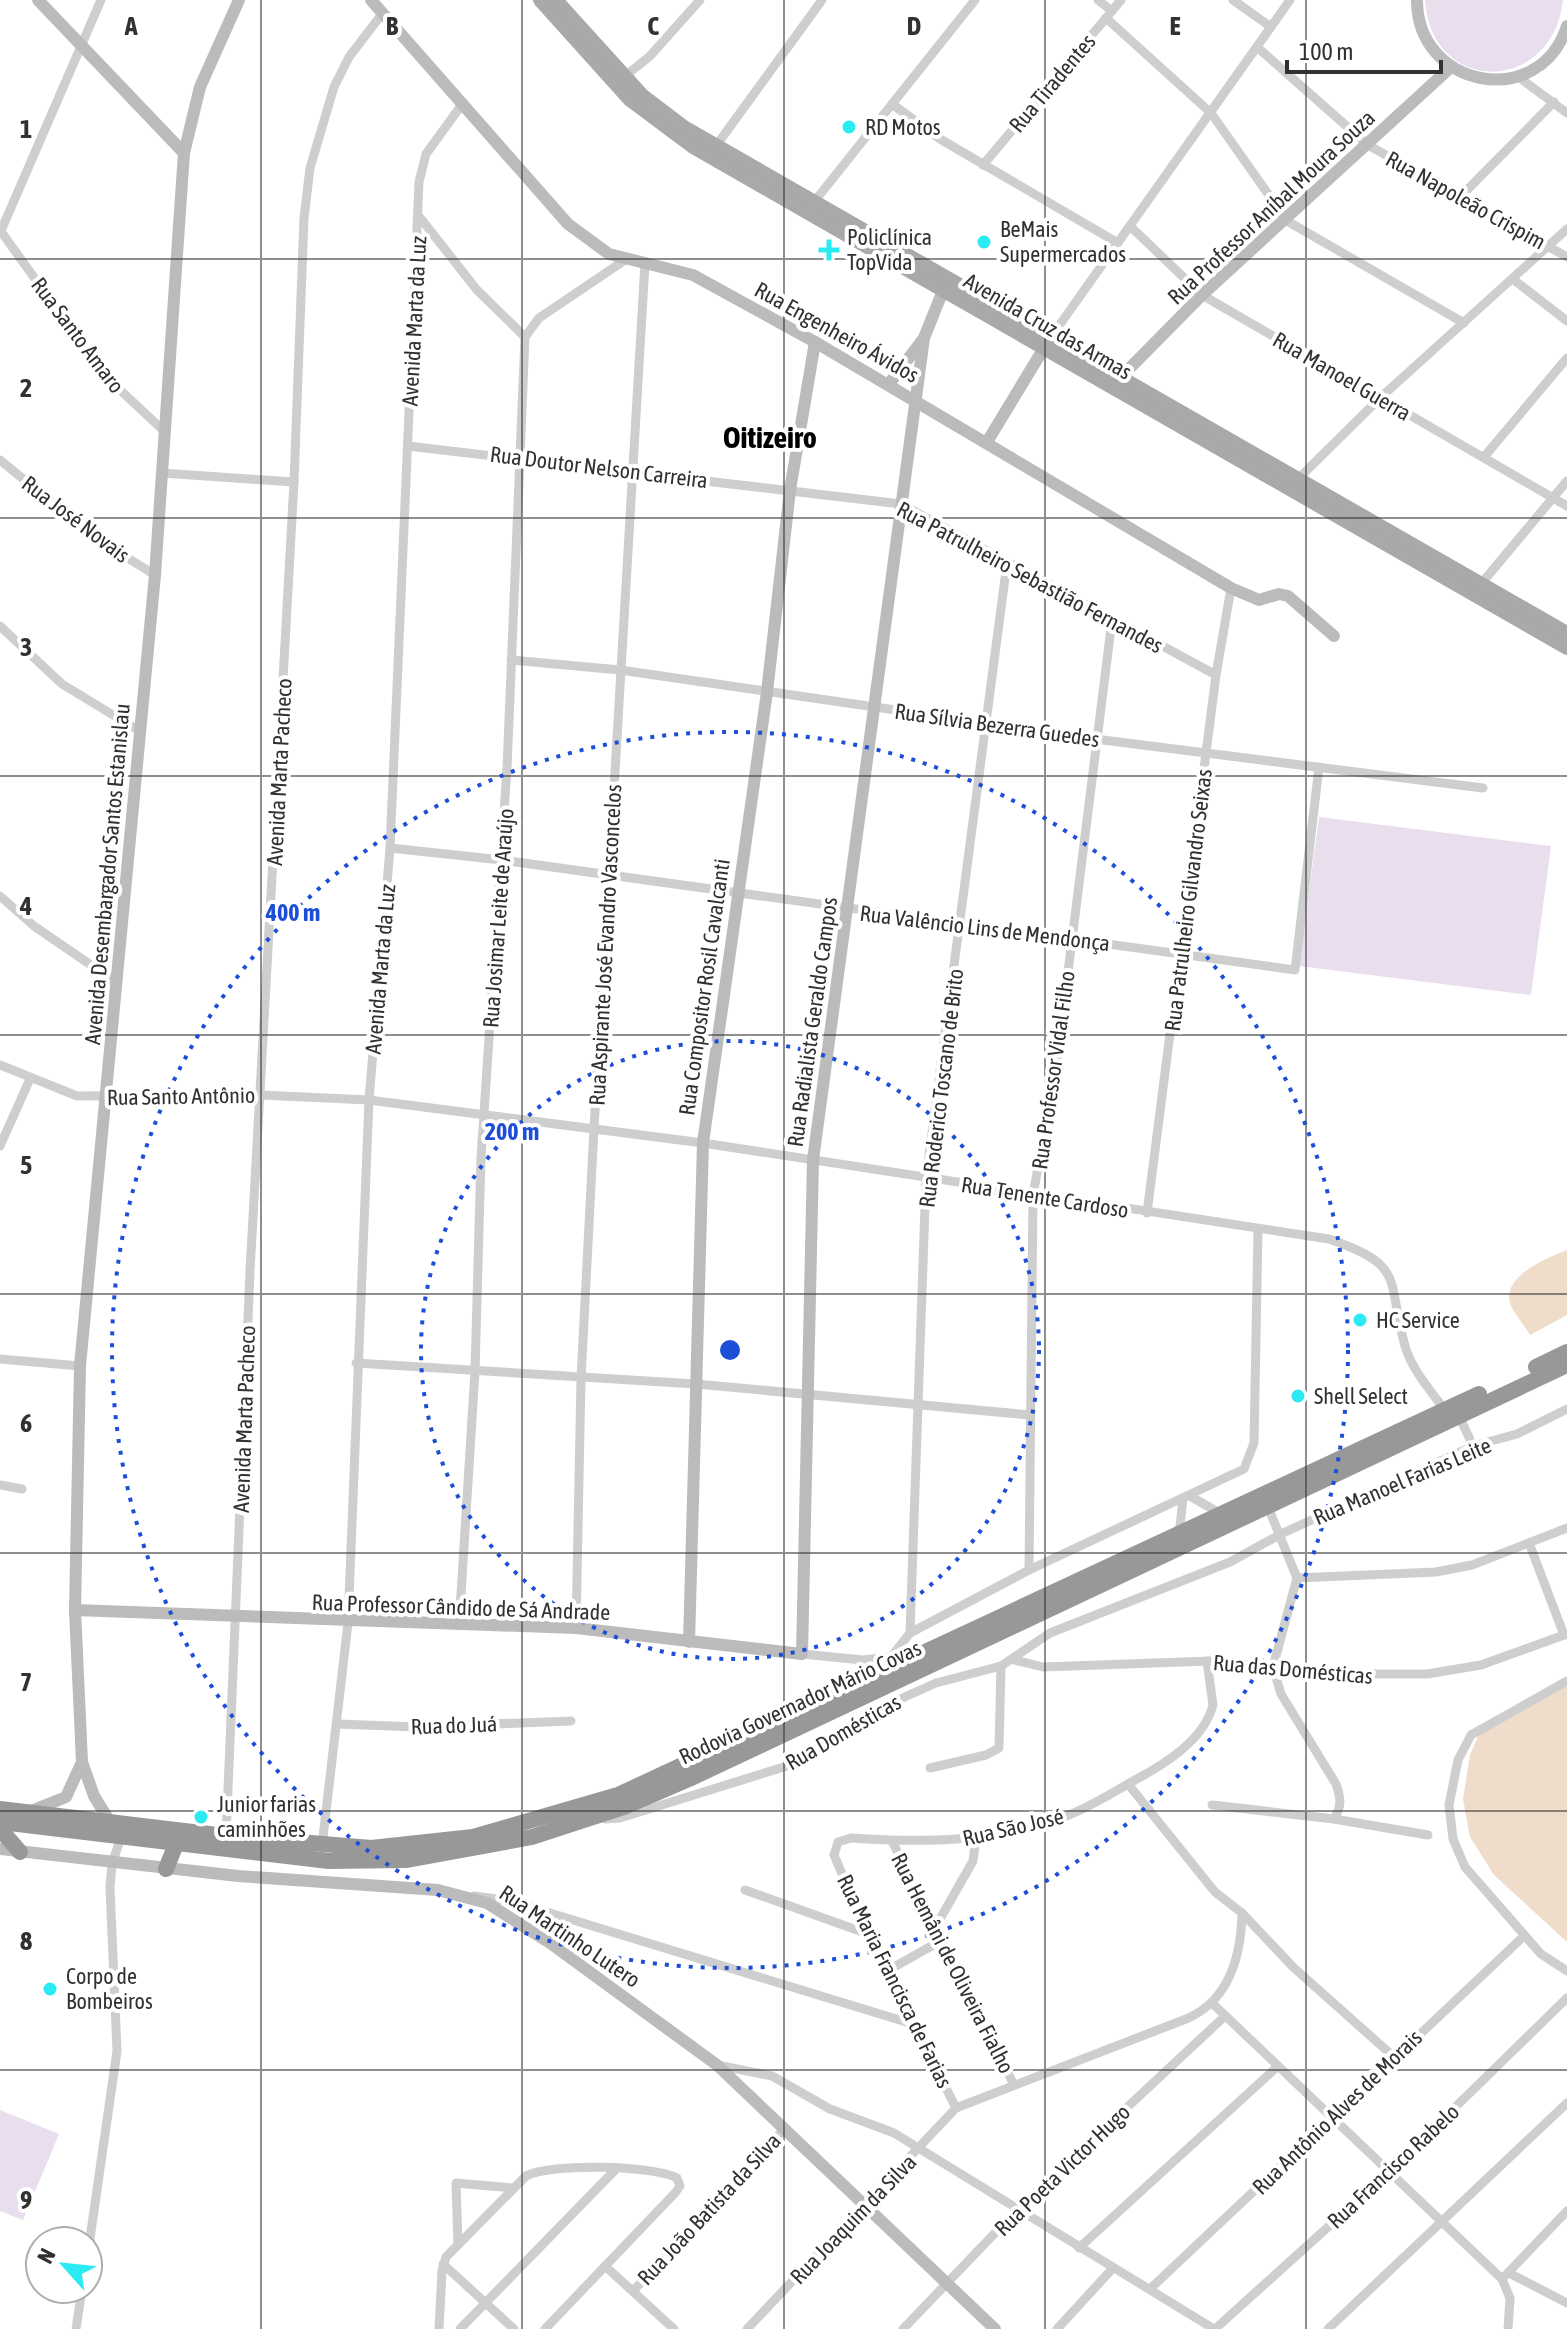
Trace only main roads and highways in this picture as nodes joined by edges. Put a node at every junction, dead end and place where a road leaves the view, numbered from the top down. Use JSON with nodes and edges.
{"nodes":[{"id":1,"x":540,"y":0,"type":"edge"},
{"id":2,"x":562,"y":2,"type":"edge"},
{"id":3,"x":946,"y":284,"type":"junction"},
{"id":4,"x":1047,"y":343,"type":"junction"},
{"id":5,"x":1567,"y":633,"type":"edge"},
{"id":6,"x":1567,"y":648,"type":"edge"},
{"id":7,"x":1567,"y":1352,"type":"edge"},
{"id":8,"x":1567,"y":1365,"type":"edge"},
{"id":9,"x":1452,"y":1413,"type":"junction"},
{"id":10,"x":0,"y":1809,"type":"edge"},
{"id":11,"x":0,"y":1822,"type":"edge"},
{"id":12,"x":0,"y":1829,"type":"edge"},
{"id":13,"x":176,"y":1844,"type":"junction"},
{"id":14,"x":20,"y":1852,"type":"road end"},
{"id":15,"x":166,"y":1869,"type":"road end"}],
"edges":[{"from":1,"to":3,"type":"main road","name":"Avenida Cruz das Armas"},
{"from":2,"to":3,"type":"main road","name":"Avenida Cruz das Armas"},
{"from":3,"to":4,"type":"main road","name":"Avenida Cruz das Armas"},
{"from":4,"to":5,"type":"main road","name":"Avenida Cruz das Armas"},
{"from":4,"to":6,"type":"main road","name":"Avenida Cruz das Armas"},
{"from":7,"to":9,"type":"highway","name":"Rodovia Governador Mário Covas"},
{"from":8,"to":9,"type":"highway","name":"Rodovia Governador Mário Covas"},
{"from":9,"to":10,"type":"highway","name":"Rodovia Governador Mário Covas"},
{"from":9,"to":13,"type":"highway","name":"Rodovia Governador Mário Covas"},
{"from":11,"to":13,"type":"highway","name":"Rodovia Governador Mário Covas"},
{"from":12,"to":14,"type":"highway"},
{"from":13,"to":15,"type":"highway"}]}
